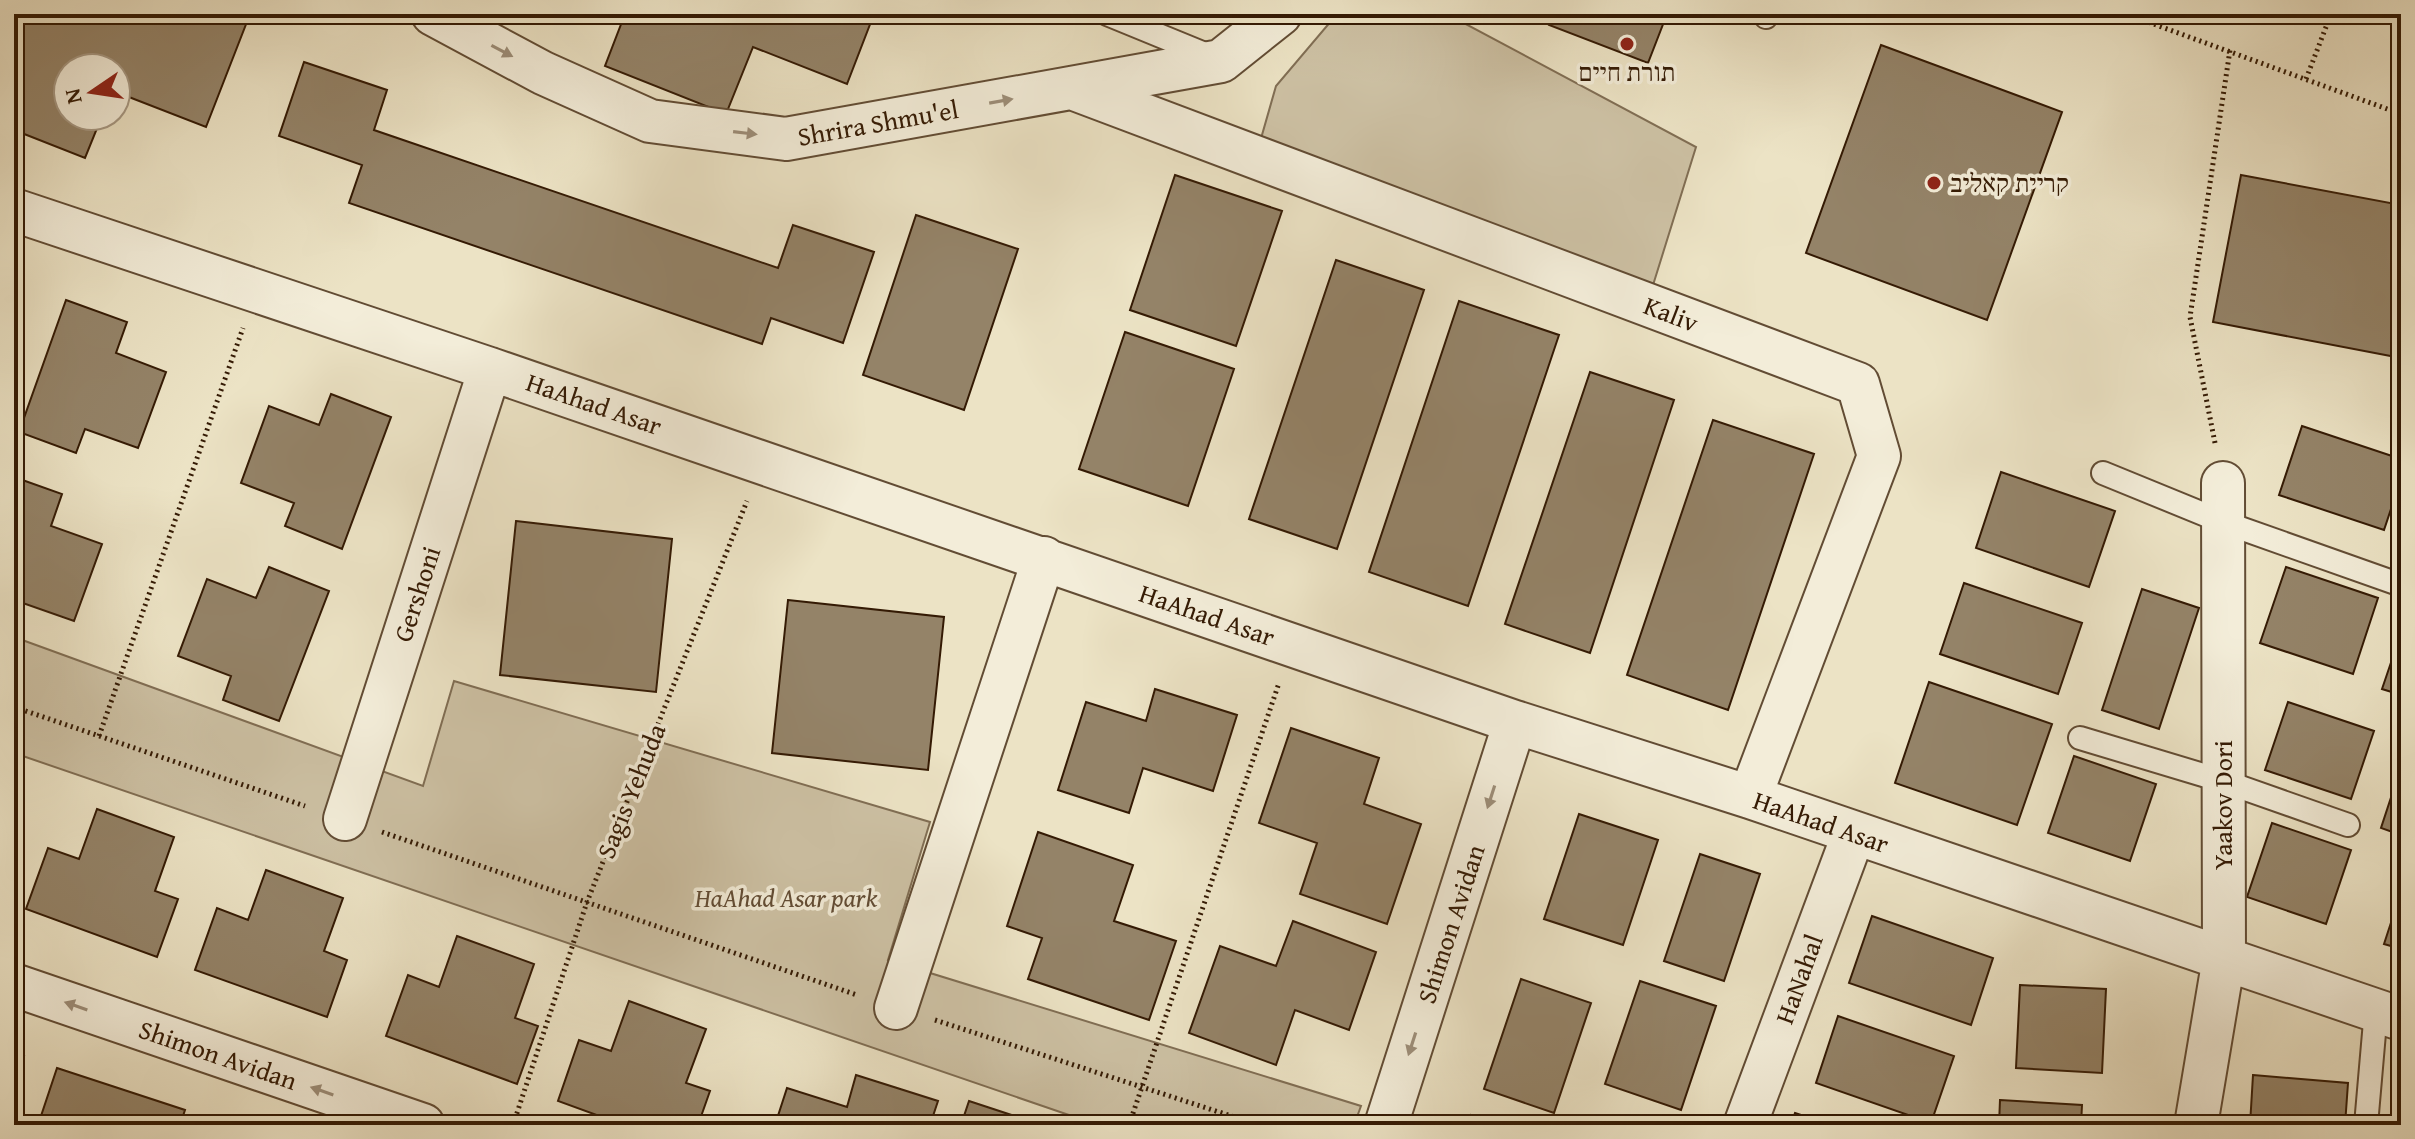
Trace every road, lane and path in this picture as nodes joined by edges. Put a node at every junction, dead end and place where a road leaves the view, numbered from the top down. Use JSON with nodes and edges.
{"nodes":[{"id":1,"x":433,"y":14,"type":"edge"},
{"id":2,"x":1107,"y":14,"type":"edge"},
{"id":3,"x":1280,"y":14,"type":"edge"},
{"id":4,"x":2126,"y":14,"type":"edge"},
{"id":5,"x":2331,"y":14,"type":"edge"},
{"id":6,"x":2230,"y":50,"type":"junction"},
{"id":7,"x":1221,"y":61,"type":"junction"},
{"id":8,"x":2306,"y":79,"type":"junction"},
{"id":9,"x":1072,"y":88,"type":"junction"},
{"id":10,"x":2401,"y":114,"type":"edge"},
{"id":11,"x":14,"y":210,"type":"edge"},
{"id":12,"x":257,"y":289,"type":"junction"},
{"id":13,"x":490,"y":369,"type":"junction"},
{"id":14,"x":763,"y":462,"type":"junction"},
{"id":15,"x":2103,"y":473,"type":"dead end"},
{"id":16,"x":2223,"y":503,"type":"junction"},
{"id":17,"x":1044,"y":558,"type":"junction"},
{"id":18,"x":2401,"y":585,"type":"edge"},
{"id":19,"x":1292,"y":645,"type":"junction"},
{"id":20,"x":14,"y":707,"type":"edge"},
{"id":21,"x":1515,"y":722,"type":"junction"},
{"id":22,"x":99,"y":736,"type":"junction"},
{"id":23,"x":2080,"y":738,"type":"dead end"},
{"id":24,"x":2223,"y":781,"type":"junction"},
{"id":25,"x":1750,"y":797,"type":"junction"},
{"id":26,"x":345,"y":819,"type":"junction"},
{"id":27,"x":2348,"y":825,"type":"dead end"},
{"id":28,"x":1854,"y":833,"type":"junction"},
{"id":29,"x":587,"y":902,"type":"junction"},
{"id":30,"x":2224,"y":958,"type":"junction"},
{"id":31,"x":14,"y":985,"type":"edge"},
{"id":32,"x":896,"y":1008,"type":"junction"},
{"id":33,"x":2388,"y":1014,"type":"edge"},
{"id":34,"x":1143,"y":1088,"type":"junction"},
{"id":35,"x":423,"y":1125,"type":"edge"},
{"id":36,"x":513,"y":1125,"type":"edge"},
{"id":37,"x":1129,"y":1125,"type":"edge"},
{"id":38,"x":1259,"y":1125,"type":"edge"},
{"id":39,"x":1386,"y":1125,"type":"edge"},
{"id":40,"x":1745,"y":1125,"type":"edge"},
{"id":41,"x":2196,"y":1125,"type":"edge"},
{"id":42,"x":2366,"y":1125,"type":"edge"}],
"edges":[{"from":1,"to":9,"type":"street","name":"Shrira Shmu'el","one_way":true},
{"from":2,"to":7,"type":"lane"},
{"from":3,"to":7,"type":"street","name":"Shrira Shmu'el"},
{"from":4,"to":6,"type":"path"},
{"from":5,"to":8,"type":"path"},
{"from":6,"to":8,"type":"path"},
{"from":6,"to":16,"type":"path"},
{"from":7,"to":9,"type":"street","name":"Shrira Shmu'el"},
{"from":8,"to":10,"type":"path"},
{"from":9,"to":25,"type":"street","name":"Kaliv"},
{"from":11,"to":12,"type":"street","name":"HaAhad Asar"},
{"from":12,"to":13,"type":"street","name":"HaAhad Asar"},
{"from":12,"to":22,"type":"path"},
{"from":13,"to":14,"type":"street","name":"HaAhad Asar"},
{"from":13,"to":26,"type":"street","name":"Gershoni"},
{"from":14,"to":17,"type":"street","name":"HaAhad Asar"},
{"from":14,"to":29,"type":"path","name":"Sagis Yehuda"},
{"from":15,"to":16,"type":"lane"},
{"from":16,"to":18,"type":"lane"},
{"from":16,"to":24,"type":"street","name":"Yaakov Dori"},
{"from":17,"to":19,"type":"street","name":"HaAhad Asar"},
{"from":17,"to":32,"type":"street"},
{"from":19,"to":21,"type":"street","name":"HaAhad Asar"},
{"from":19,"to":34,"type":"path"},
{"from":20,"to":22,"type":"path"},
{"from":21,"to":25,"type":"street","name":"HaAhad Asar"},
{"from":21,"to":39,"type":"street","name":"Shimon Avidan","one_way":true},
{"from":22,"to":26,"type":"path"},
{"from":23,"to":24,"type":"lane"},
{"from":24,"to":27,"type":"lane"},
{"from":24,"to":30,"type":"street","name":"Yaakov Dori"},
{"from":25,"to":28,"type":"street","name":"HaAhad Asar"},
{"from":26,"to":29,"type":"path"},
{"from":28,"to":30,"type":"street","name":"HaAhad Asar"},
{"from":28,"to":40,"type":"street","name":"HaNahal"},
{"from":29,"to":32,"type":"path"},
{"from":29,"to":36,"type":"path","name":"Sagis Yehuda"},
{"from":30,"to":33,"type":"street","name":"HaAhad Asar"},
{"from":30,"to":41,"type":"street","name":"Yaakov Dori"},
{"from":35,"to":31,"type":"street","name":"Shimon Avidan","one_way":true},
{"from":32,"to":34,"type":"path"},
{"from":33,"to":42,"type":"lane"},
{"from":34,"to":37,"type":"path"},
{"from":34,"to":38,"type":"path"}]}
